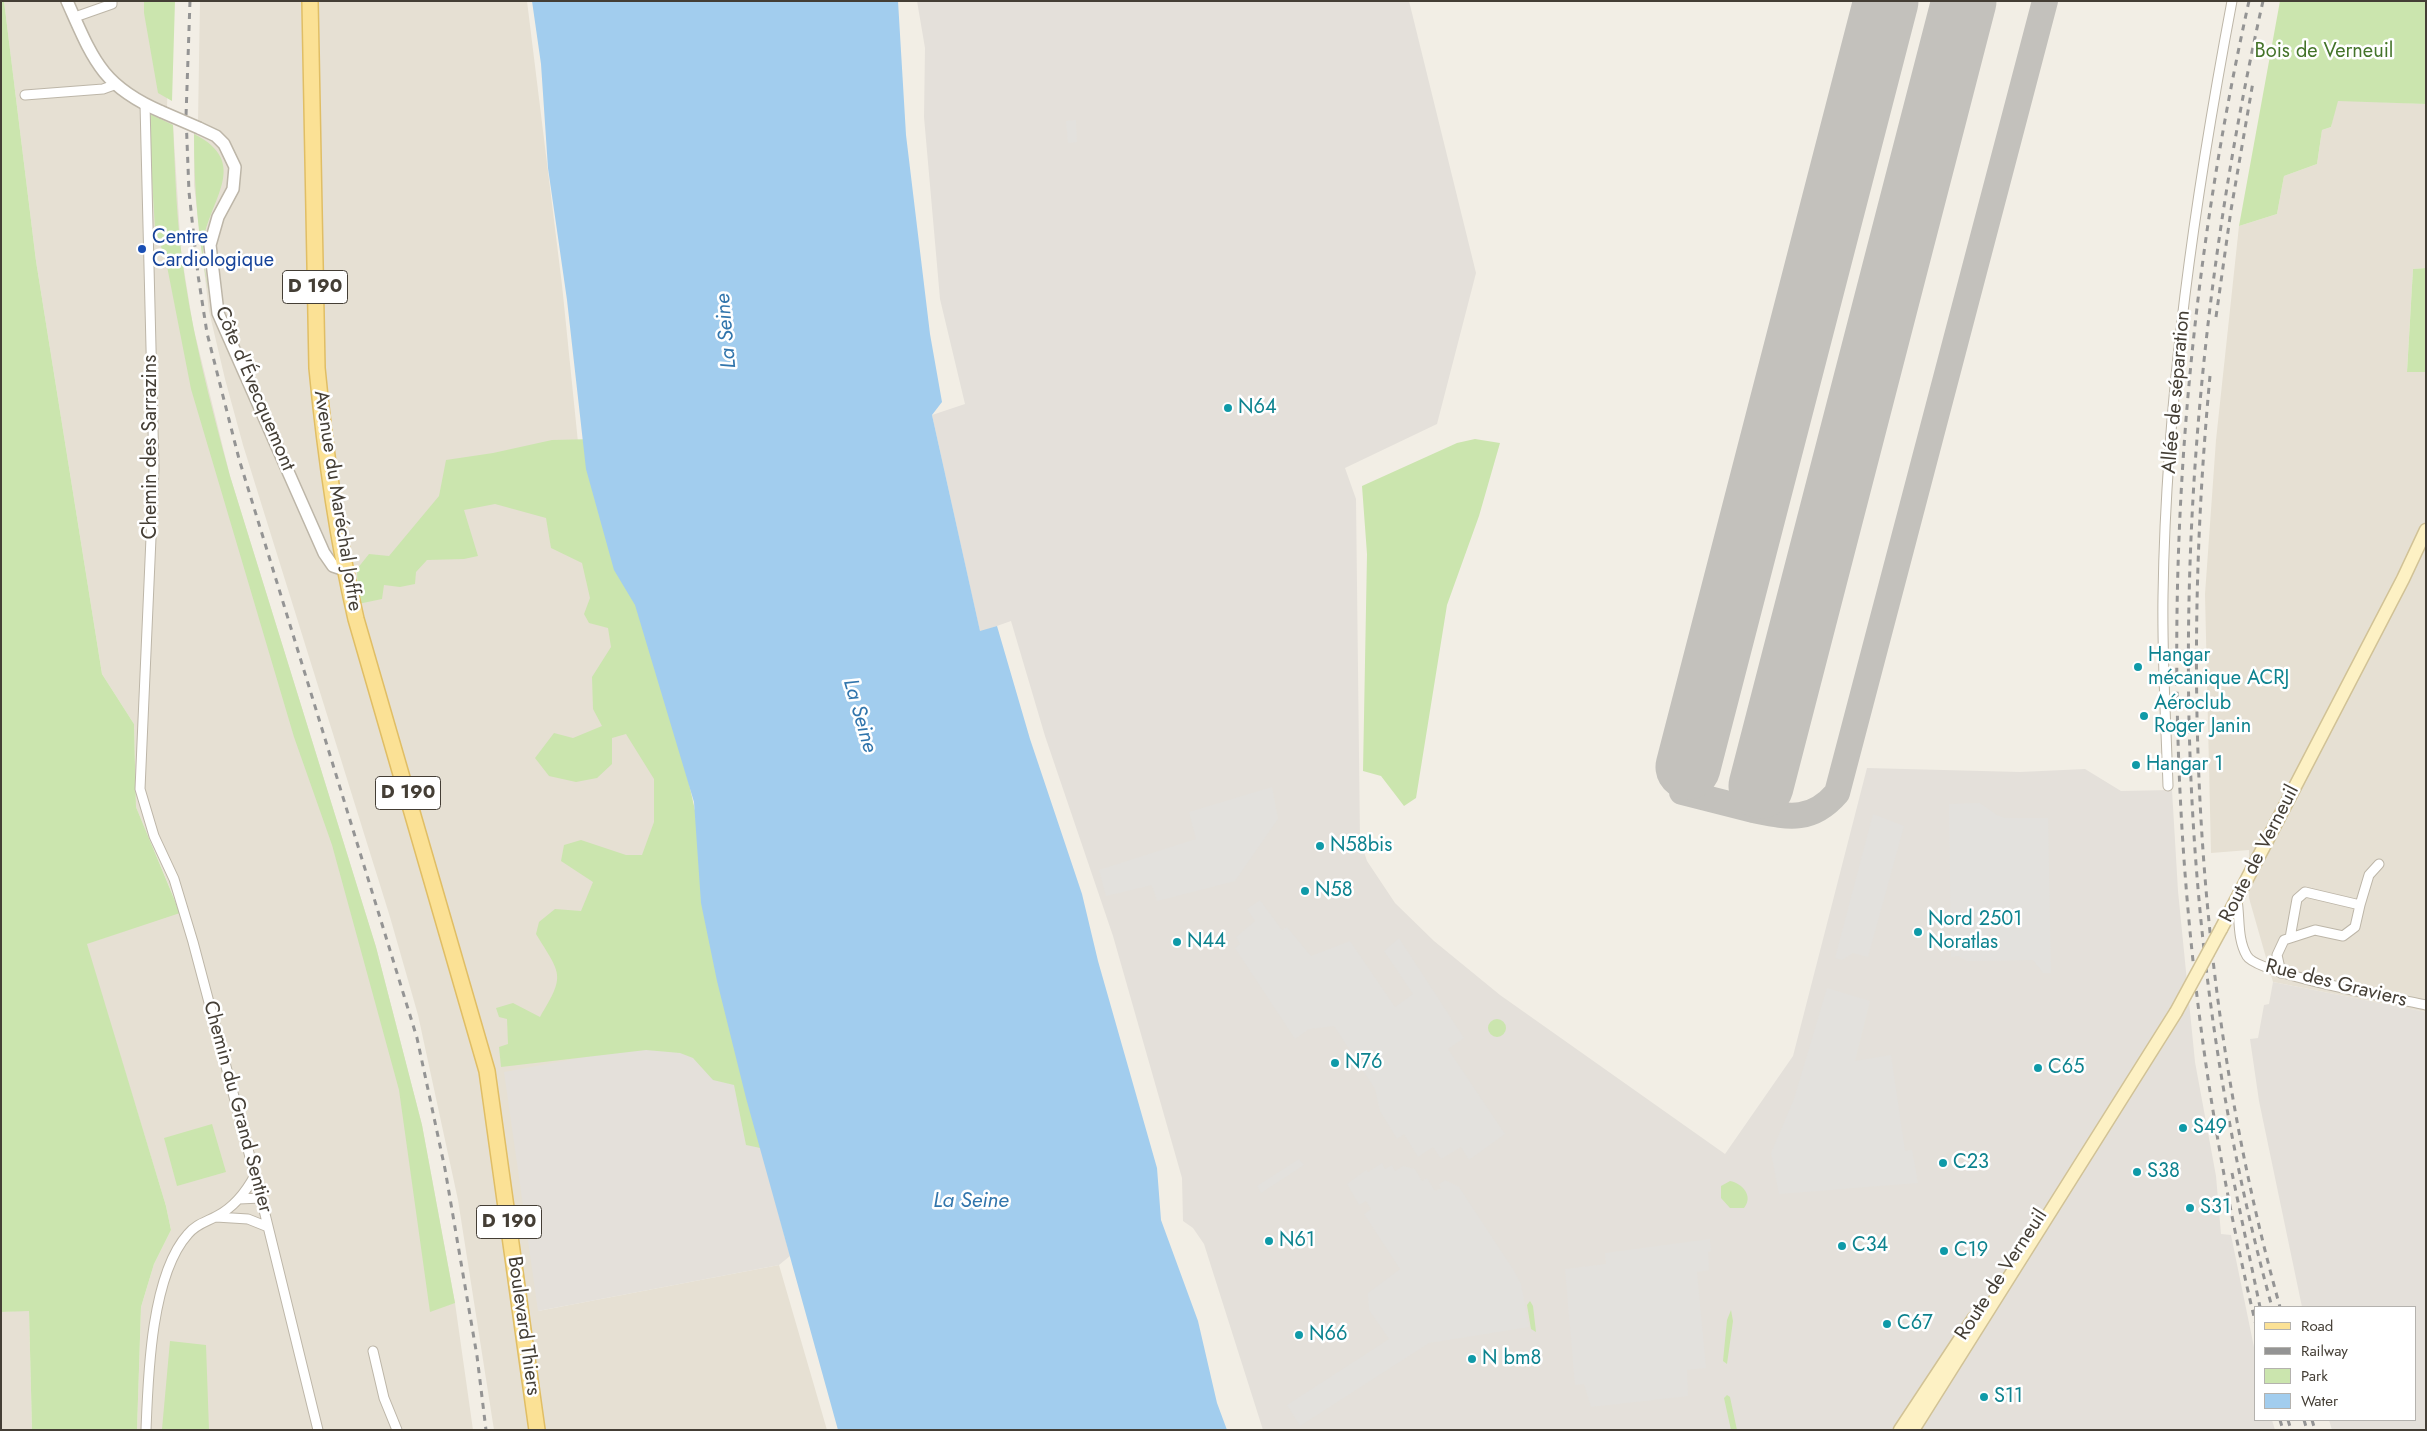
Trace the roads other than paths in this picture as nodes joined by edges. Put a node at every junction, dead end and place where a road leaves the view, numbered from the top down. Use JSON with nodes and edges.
{"nodes":[{"id":1,"x":68,"y":1,"type":"edge"},
{"id":2,"x":112,"y":1,"type":"edge"},
{"id":3,"x":310,"y":1,"type":"edge"},
{"id":4,"x":2232,"y":1,"type":"edge"},
{"id":5,"x":75,"y":17,"type":"junction"},
{"id":6,"x":114,"y":84,"type":"junction"},
{"id":7,"x":25,"y":95,"type":"dead end"},
{"id":8,"x":145,"y":104,"type":"junction"},
{"id":9,"x":2426,"y":530,"type":"edge"},
{"id":10,"x":2426,"y":542,"type":"edge"},
{"id":11,"x":345,"y":570,"type":"junction"},
{"id":12,"x":2403,"y":578,"type":"junction"},
{"id":13,"x":2168,"y":786,"type":"dead end"},
{"id":14,"x":140,"y":788,"type":"joint"},
{"id":15,"x":2379,"y":864,"type":"dead end"},
{"id":16,"x":2236,"y":900,"type":"junction"},
{"id":17,"x":2360,"y":905,"type":"junction"},
{"id":18,"x":2290,"y":938,"type":"junction"},
{"id":19,"x":2281,"y":973,"type":"junction"},
{"id":20,"x":2426,"y":1005,"type":"edge"},
{"id":21,"x":472,"y":1015,"type":"joint"},
{"id":22,"x":2106,"y":1123,"type":"junction"},
{"id":23,"x":255,"y":1175,"type":"junction"},
{"id":24,"x":239,"y":1200,"type":"junction"},
{"id":25,"x":262,"y":1202,"type":"junction"},
{"id":26,"x":216,"y":1216,"type":"junction"},
{"id":27,"x":248,"y":1219,"type":"junction"},
{"id":28,"x":268,"y":1227,"type":"junction"},
{"id":29,"x":373,"y":1351,"type":"dead end"},
{"id":30,"x":146,"y":1430,"type":"edge"},
{"id":31,"x":318,"y":1430,"type":"edge"},
{"id":32,"x":397,"y":1430,"type":"edge"},
{"id":33,"x":537,"y":1430,"type":"edge"},
{"id":34,"x":1900,"y":1430,"type":"edge"},
{"id":35,"x":1912,"y":1430,"type":"edge"}],
"edges":[{"from":1,"to":5,"type":"street","name":"Côte d'Évecquemont"},
{"from":2,"to":5,"type":"street"},
{"from":3,"to":11,"type":"main road","name":"Avenue du Maréchal Joffre","number":"D 190"},
{"from":4,"to":13,"type":"street","name":"Allée de séparation"},
{"from":5,"to":6,"type":"street","name":"Côte d'Évecquemont"},
{"from":6,"to":7,"type":"street"},
{"from":6,"to":8,"type":"street","name":"Côte d'Évecquemont"},
{"from":8,"to":11,"type":"street","name":"Côte d'Évecquemont","bridge":true},
{"from":8,"to":14,"type":"street","name":"Chemin des Sarrazins"},
{"from":9,"to":12,"type":"main road","name":"Route de Verneuil"},
{"from":10,"to":12,"type":"main road","name":"Route de Verneuil"},
{"from":11,"to":21,"type":"main road","name":"Avenue du Maréchal Joffre","number":"D 190"},
{"from":12,"to":16,"type":"main road","name":"Route de Verneuil"},
{"from":14,"to":23,"type":"street","name":"Chemin du Grand Sentier"},
{"from":15,"to":17,"type":"street"},
{"from":16,"to":19,"type":"street","name":"Rue des Graviers"},
{"from":16,"to":22,"type":"main road","name":"Route de Verneuil","bridge":true},
{"from":17,"to":18,"type":"street"},
{"from":17,"to":18,"type":"street"},
{"from":18,"to":19,"type":"street"},
{"from":19,"to":20,"type":"street","name":"Rue des Graviers"},
{"from":21,"to":33,"type":"main road","name":"Boulevard Thiers","number":"D 190"},
{"from":22,"to":34,"type":"main road","name":"Route de Verneuil"},
{"from":22,"to":35,"type":"main road","name":"Route de Verneuil"},
{"from":23,"to":24,"type":"street"},
{"from":23,"to":25,"type":"street","name":"Chemin du Grand Sentier"},
{"from":24,"to":25,"type":"street"},
{"from":24,"to":26,"type":"street"},
{"from":25,"to":27,"type":"street"},
{"from":25,"to":28,"type":"street","name":"Chemin du Grand Sentier"},
{"from":26,"to":27,"type":"street"},
{"from":26,"to":30,"type":"street"},
{"from":27,"to":28,"type":"street"},
{"from":28,"to":31,"type":"street","name":"Chemin du Grand Sentier"},
{"from":29,"to":32,"type":"street"}]}
